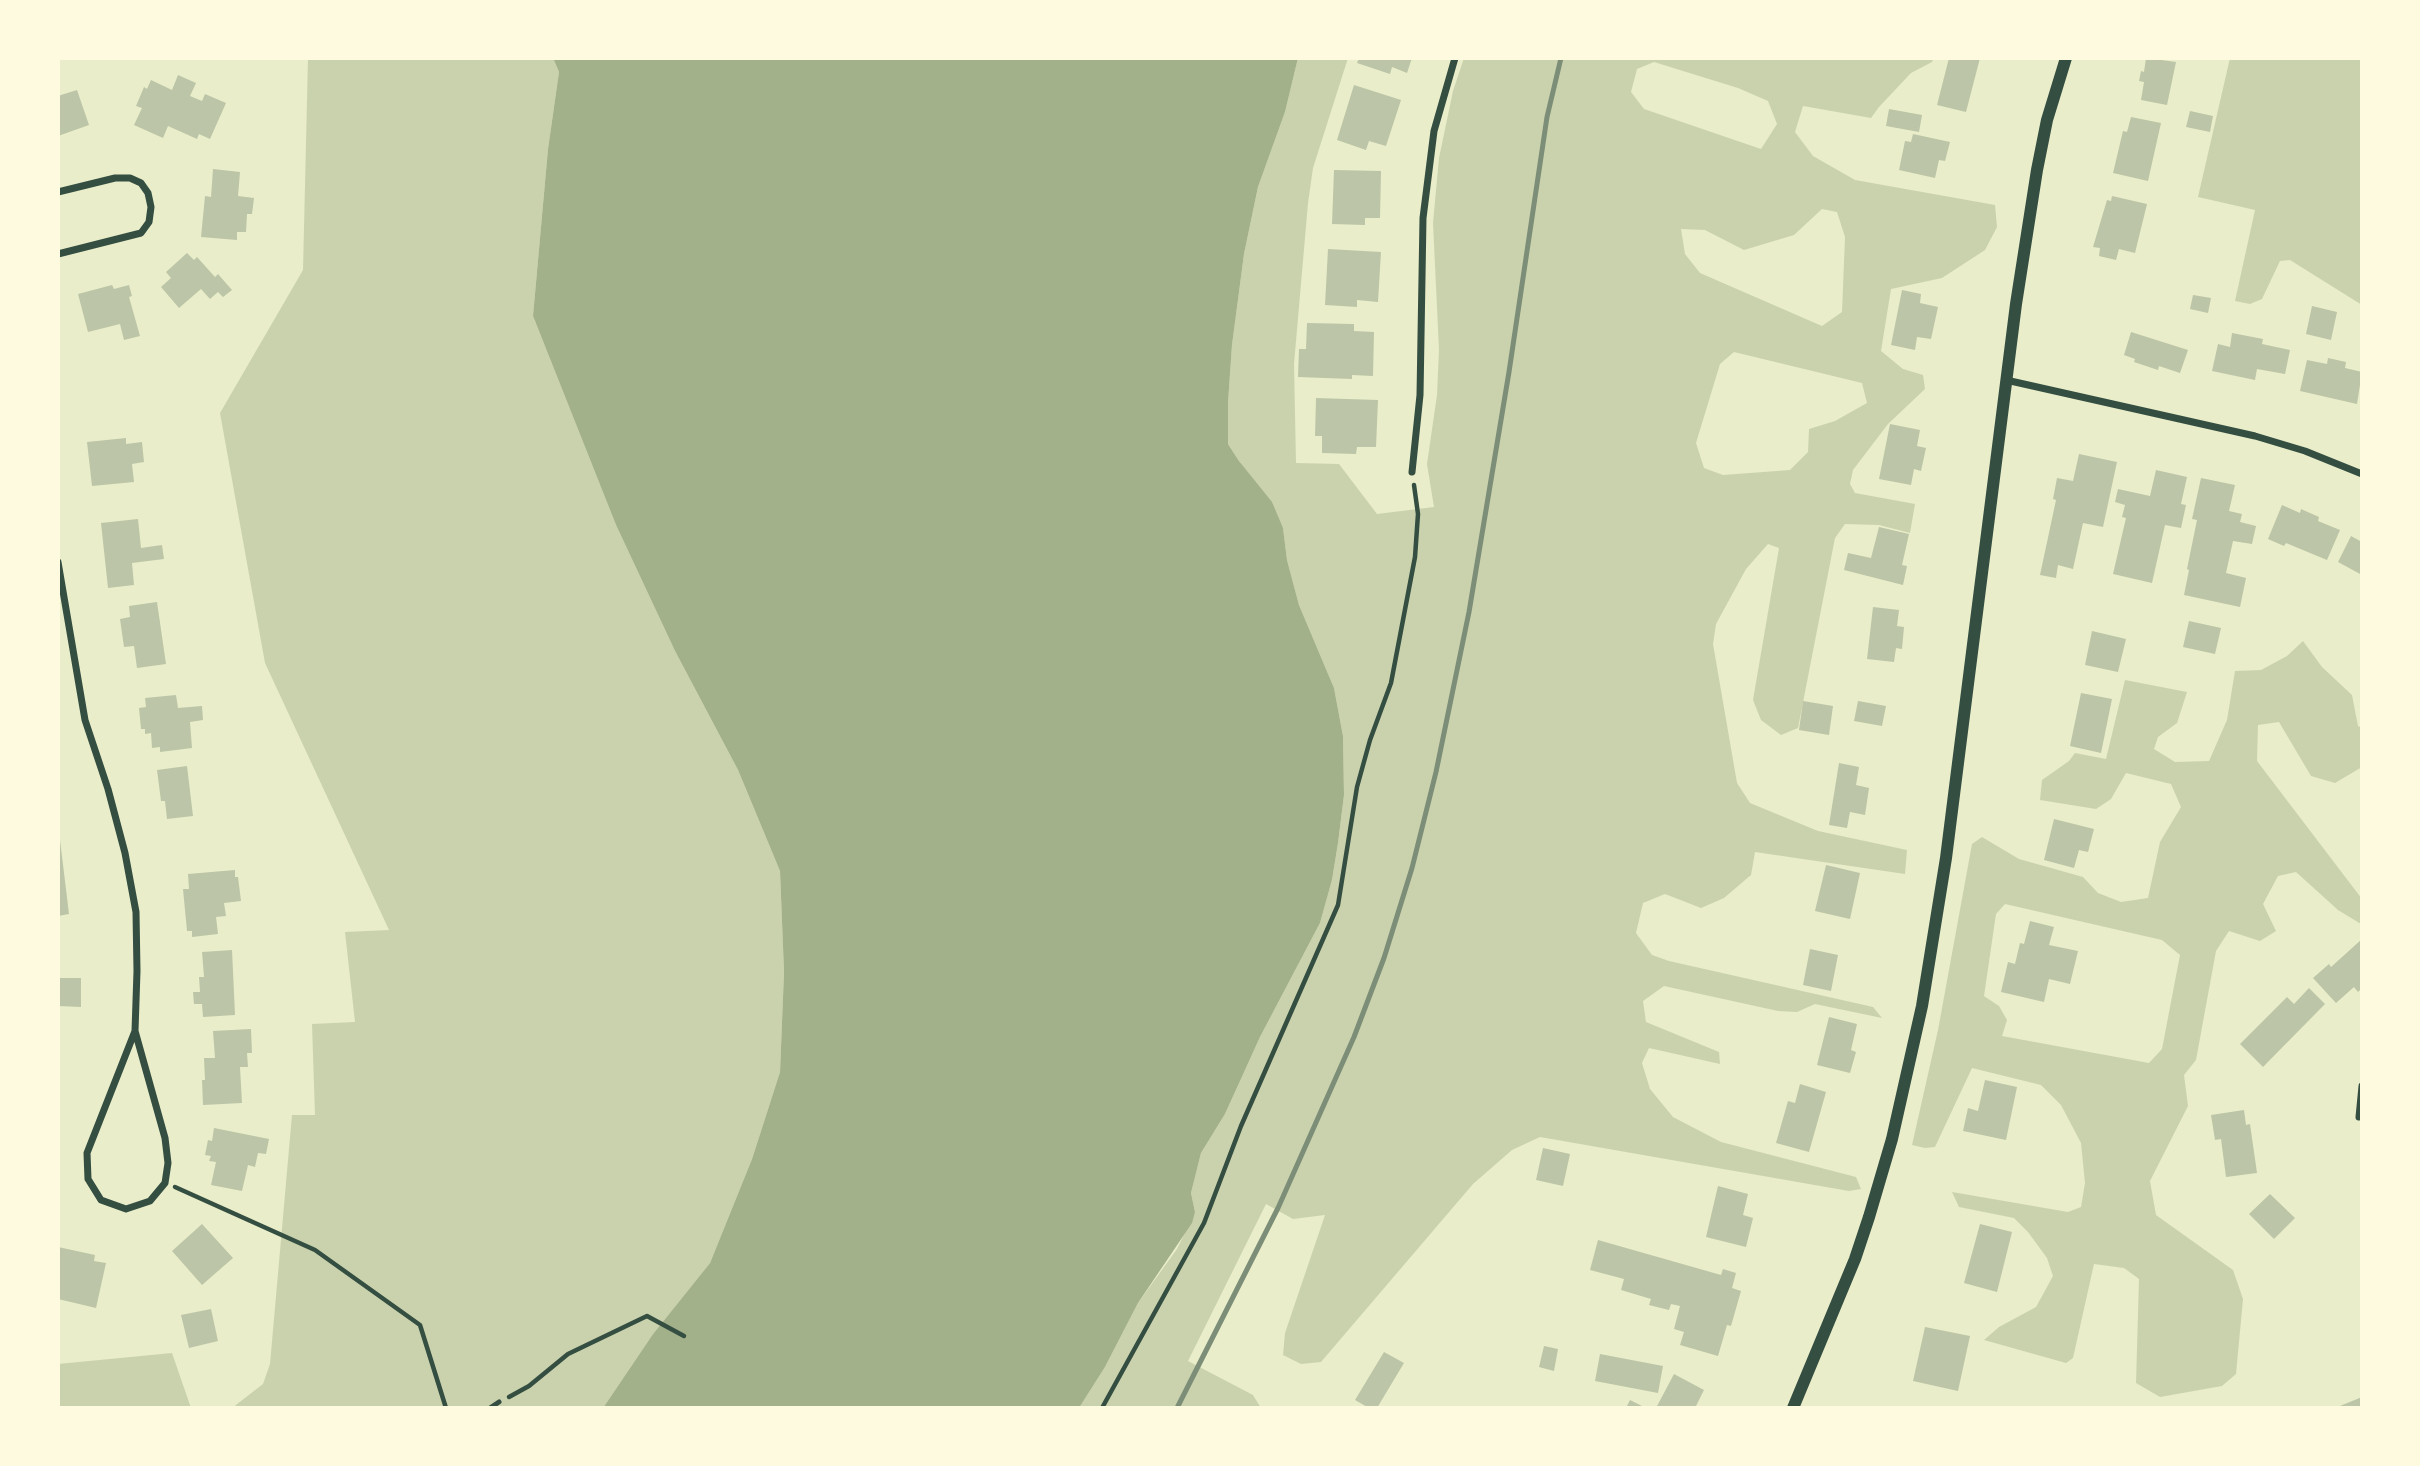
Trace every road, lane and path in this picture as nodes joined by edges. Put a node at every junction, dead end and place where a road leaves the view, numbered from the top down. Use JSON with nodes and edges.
{"nodes":[{"id":1,"x":1455,"y":58,"type":"edge"},
{"id":2,"x":2066,"y":58,"type":"edge"},
{"id":3,"x":58,"y":192,"type":"edge"},
{"id":4,"x":58,"y":254,"type":"edge"},
{"id":5,"x":2006,"y":380,"type":"junction"},
{"id":6,"x":1412,"y":472,"type":"joint"},
{"id":7,"x":2362,"y":474,"type":"edge"},
{"id":8,"x":58,"y":562,"type":"edge"},
{"id":9,"x":135,"y":1031,"type":"junction"},
{"id":10,"x":2362,"y":1087,"type":"edge"},
{"id":11,"x":2359,"y":1117,"type":"dead end"},
{"id":12,"x":165,"y":1183,"type":"junction"},
{"id":13,"x":684,"y":1336,"type":"dead end"},
{"id":14,"x":499,"y":1402,"type":"joint"},
{"id":15,"x":446,"y":1408,"type":"edge"},
{"id":16,"x":490,"y":1408,"type":"edge"},
{"id":17,"x":1102,"y":1408,"type":"edge"},
{"id":18,"x":1793,"y":1408,"type":"edge"}],
"edges":[{"from":1,"to":6,"type":"street"},
{"from":2,"to":5,"type":"street"},
{"from":3,"to":4,"type":"street"},
{"from":5,"to":7,"type":"street"},
{"from":5,"to":18,"type":"street"},
{"from":6,"to":17,"type":"path"},
{"from":8,"to":9,"type":"street"},
{"from":9,"to":12,"type":"street"},
{"from":9,"to":12,"type":"street"},
{"from":10,"to":11,"type":"street"},
{"from":12,"to":15,"type":"path"},
{"from":13,"to":14,"type":"path"},
{"from":14,"to":16,"type":"lane"}]}
